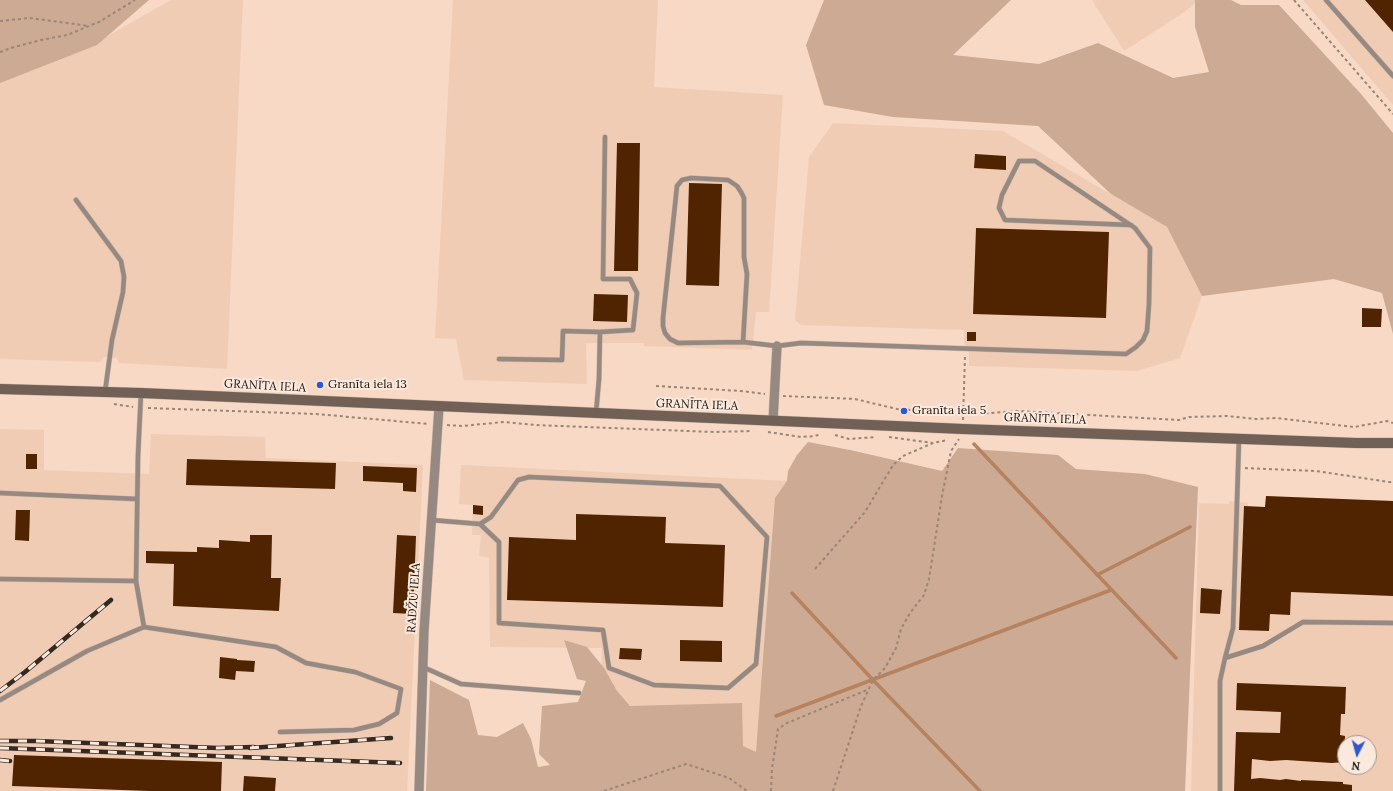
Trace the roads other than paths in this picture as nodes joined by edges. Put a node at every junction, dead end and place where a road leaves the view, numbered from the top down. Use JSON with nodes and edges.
{"nodes":[{"id":1,"x":1326,"y":0,"type":"edge"},
{"id":2,"x":1393,"y":76,"type":"edge"},
{"id":3,"x":605,"y":137,"type":"dead end"},
{"id":4,"x":76,"y":200,"type":"dead end"},
{"id":5,"x":1131,"y":225,"type":"junction"},
{"id":6,"x":600,"y":332,"type":"junction"},
{"id":7,"x":743,"y":342,"type":"junction"},
{"id":8,"x":777,"y":346,"type":"junction"},
{"id":9,"x":499,"y":359,"type":"dead end"},
{"id":10,"x":0,"y":389,"type":"edge"},
{"id":11,"x":105,"y":392,"type":"junction"},
{"id":12,"x":141,"y":393,"type":"junction"},
{"id":13,"x":439,"y":407,"type":"junction"},
{"id":14,"x":596,"y":413,"type":"junction"},
{"id":15,"x":773,"y":421,"type":"junction"},
{"id":16,"x":1239,"y":438,"type":"junction"},
{"id":17,"x":1393,"y":443,"type":"edge"},
{"id":18,"x":0,"y":493,"type":"edge"},
{"id":19,"x":138,"y":500,"type":"junction"},
{"id":20,"x":431,"y":520,"type":"junction"},
{"id":21,"x":480,"y":524,"type":"junction"},
{"id":22,"x":0,"y":579,"type":"edge"},
{"id":23,"x":136,"y":581,"type":"junction"},
{"id":24,"x":1393,"y":623,"type":"edge"},
{"id":25,"x":144,"y":627,"type":"junction"},
{"id":26,"x":1226,"y":658,"type":"junction"},
{"id":27,"x":423,"y":667,"type":"junction"},
{"id":28,"x":579,"y":693,"type":"dead end"},
{"id":29,"x":0,"y":700,"type":"edge"},
{"id":30,"x":280,"y":732,"type":"dead end"},
{"id":31,"x":419,"y":791,"type":"edge"},
{"id":32,"x":1220,"y":791,"type":"edge"}],
"edges":[{"from":1,"to":2,"type":"lane"},
{"from":3,"to":6,"type":"lane"},
{"from":4,"to":11,"type":"lane"},
{"from":5,"to":5,"type":"lane"},
{"from":5,"to":8,"type":"lane"},
{"from":6,"to":9,"type":"lane"},
{"from":6,"to":14,"type":"lane"},
{"from":7,"to":7,"type":"lane"},
{"from":7,"to":8,"type":"lane"},
{"from":8,"to":15,"type":"street"},
{"from":10,"to":11,"type":"main road","name":"GRANĪTA IELA"},
{"from":11,"to":12,"type":"main road","name":"GRANĪTA IELA"},
{"from":12,"to":13,"type":"main road","name":"GRANĪTA IELA"},
{"from":12,"to":19,"type":"lane"},
{"from":13,"to":14,"type":"main road","name":"GRANĪTA IELA"},
{"from":13,"to":20,"type":"street","name":"RADŽU IELA"},
{"from":14,"to":15,"type":"main road","name":"GRANĪTA IELA"},
{"from":15,"to":16,"type":"main road","name":"GRANĪTA IELA"},
{"from":16,"to":17,"type":"main road","name":"GRANĪTA IELA"},
{"from":16,"to":26,"type":"lane"},
{"from":18,"to":19,"type":"lane"},
{"from":19,"to":23,"type":"lane"},
{"from":20,"to":21,"type":"lane"},
{"from":20,"to":27,"type":"street","name":"RADŽU IELA"},
{"from":21,"to":21,"type":"lane"},
{"from":22,"to":23,"type":"lane"},
{"from":23,"to":25,"type":"lane"},
{"from":24,"to":26,"type":"lane"},
{"from":25,"to":29,"type":"lane"},
{"from":25,"to":30,"type":"lane"},
{"from":26,"to":32,"type":"lane"},
{"from":27,"to":28,"type":"lane"},
{"from":27,"to":31,"type":"street","name":"RADŽU IELA"}]}
